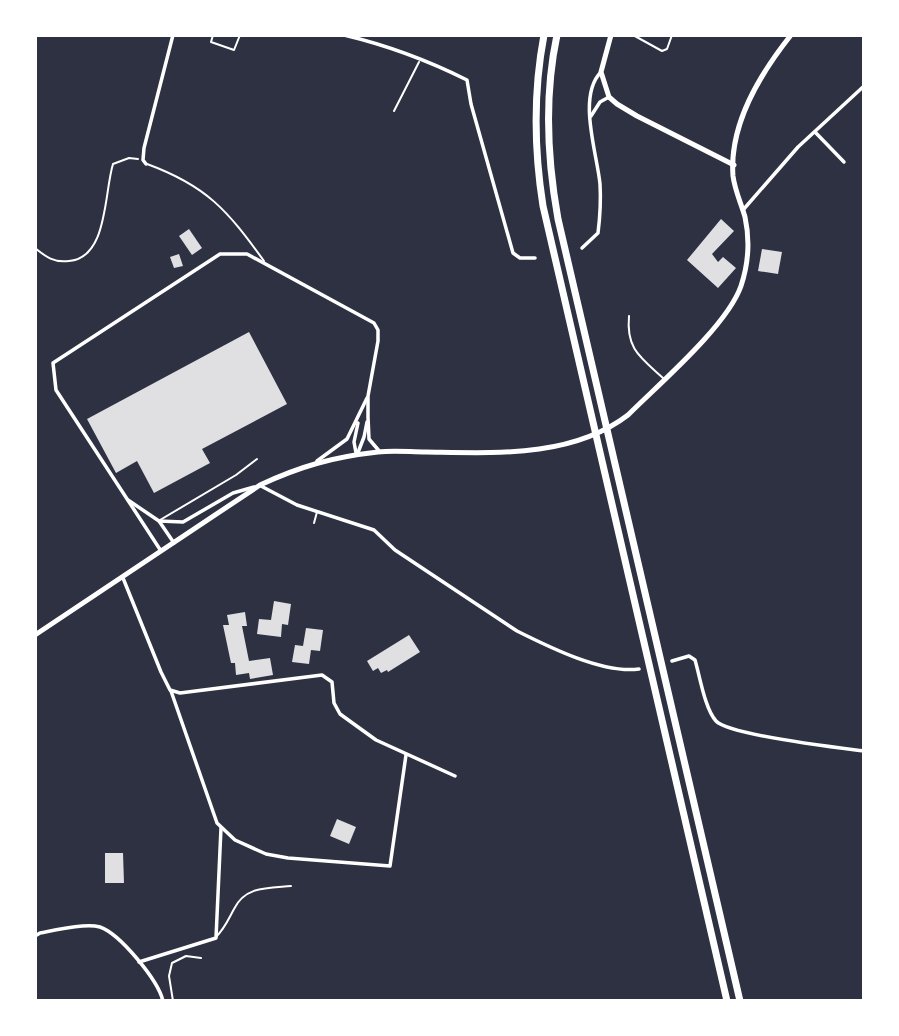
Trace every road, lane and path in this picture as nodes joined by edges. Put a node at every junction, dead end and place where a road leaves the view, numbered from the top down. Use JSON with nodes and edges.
{"nodes":[{"id":1,"x":173,"y":35,"type":"edge"},
{"id":2,"x":213,"y":35,"type":"edge"},
{"id":3,"x":240,"y":35,"type":"edge"},
{"id":4,"x":344,"y":35,"type":"edge"},
{"id":5,"x":544,"y":35,"type":"edge"},
{"id":6,"x":557,"y":35,"type":"edge"},
{"id":7,"x":611,"y":35,"type":"edge"},
{"id":8,"x":633,"y":35,"type":"edge"},
{"id":9,"x":672,"y":35,"type":"edge"},
{"id":10,"x":791,"y":35,"type":"edge"},
{"id":11,"x":420,"y":60,"type":"junction"},
{"id":12,"x":601,"y":72,"type":"junction"},
{"id":13,"x":864,"y":86,"type":"edge"},
{"id":14,"x":609,"y":97,"type":"junction"},
{"id":15,"x":394,"y":111,"type":"dead end"},
{"id":16,"x":590,"y":118,"type":"junction"},
{"id":17,"x":815,"y":132,"type":"junction"},
{"id":18,"x":144,"y":162,"type":"junction"},
{"id":19,"x":844,"y":162,"type":"dead end"},
{"id":20,"x":734,"y":165,"type":"junction"},
{"id":21,"x":743,"y":210,"type":"junction"},
{"id":22,"x":35,"y":248,"type":"edge"},
{"id":23,"x":582,"y":248,"type":"dead end"},
{"id":24,"x":535,"y":258,"type":"dead end"},
{"id":25,"x":265,"y":263,"type":"junction"},
{"id":26,"x":629,"y":316,"type":"dead end"},
{"id":27,"x":664,"y":379,"type":"junction"},
{"id":28,"x":368,"y":396,"type":"junction"},
{"id":29,"x":360,"y":417,"type":"junction"},
{"id":30,"x":368,"y":417,"type":"junction"},
{"id":31,"x":380,"y":452,"type":"junction"},
{"id":32,"x":357,"y":455,"type":"junction"},
{"id":33,"x":257,"y":459,"type":"dead end"},
{"id":34,"x":317,"y":461,"type":"junction"},
{"id":35,"x":260,"y":485,"type":"junction"},
{"id":36,"x":124,"y":497,"type":"junction"},
{"id":37,"x":317,"y":511,"type":"junction"},
{"id":38,"x":159,"y":521,"type":"junction"},
{"id":39,"x":314,"y":523,"type":"dead end"},
{"id":40,"x":174,"y":542,"type":"junction"},
{"id":41,"x":161,"y":552,"type":"junction"},
{"id":42,"x":122,"y":577,"type":"junction"},
{"id":43,"x":35,"y":635,"type":"edge"},
{"id":44,"x":672,"y":661,"type":"dead end"},
{"id":45,"x":639,"y":669,"type":"dead end"},
{"id":46,"x":170,"y":690,"type":"junction"},
{"id":47,"x":864,"y":751,"type":"edge"},
{"id":48,"x":406,"y":755,"type":"junction"},
{"id":49,"x":455,"y":776,"type":"dead end"},
{"id":50,"x":221,"y":827,"type":"junction"},
{"id":51,"x":291,"y":886,"type":"dead end"},
{"id":52,"x":35,"y":936,"type":"edge"},
{"id":53,"x":216,"y":938,"type":"junction"},
{"id":54,"x":201,"y":957,"type":"dead end"},
{"id":55,"x":139,"y":962,"type":"junction"},
{"id":56,"x":163,"y":1001,"type":"edge"},
{"id":57,"x":173,"y":1001,"type":"edge"},
{"id":58,"x":727,"y":1001,"type":"edge"},
{"id":59,"x":740,"y":1001,"type":"edge"}],
"edges":[{"from":1,"to":18,"type":"street"},
{"from":2,"to":3,"type":"lane"},
{"from":4,"to":11,"type":"street"},
{"from":5,"to":58,"type":"highway"},
{"from":6,"to":59,"type":"highway"},
{"from":7,"to":12,"type":"main road"},
{"from":8,"to":9,"type":"lane"},
{"from":10,"to":20,"type":"main road"},
{"from":11,"to":15,"type":"lane"},
{"from":11,"to":24,"type":"street"},
{"from":12,"to":14,"type":"main road"},
{"from":12,"to":16,"type":"street"},
{"from":13,"to":17,"type":"street"},
{"from":14,"to":16,"type":"street"},
{"from":14,"to":20,"type":"main road"},
{"from":16,"to":23,"type":"street"},
{"from":17,"to":19,"type":"street"},
{"from":17,"to":21,"type":"street"},
{"from":18,"to":22,"type":"path"},
{"from":18,"to":25,"type":"lane"},
{"from":20,"to":21,"type":"main road"},
{"from":21,"to":27,"type":"main road"},
{"from":25,"to":28,"type":"street"},
{"from":25,"to":36,"type":"street"},
{"from":26,"to":27,"type":"lane"},
{"from":27,"to":31,"type":"main road"},
{"from":28,"to":29,"type":"street"},
{"from":28,"to":30,"type":"street"},
{"from":29,"to":32,"type":"street"},
{"from":29,"to":34,"type":"street"},
{"from":30,"to":31,"type":"street"},
{"from":30,"to":32,"type":"street"},
{"from":31,"to":32,"type":"main road"},
{"from":32,"to":34,"type":"main road"},
{"from":33,"to":38,"type":"lane"},
{"from":34,"to":35,"type":"main road"},
{"from":35,"to":37,"type":"street"},
{"from":35,"to":38,"type":"street"},
{"from":35,"to":40,"type":"main road"},
{"from":36,"to":38,"type":"street"},
{"from":36,"to":41,"type":"street"},
{"from":37,"to":39,"type":"lane"},
{"from":37,"to":45,"type":"street"},
{"from":38,"to":40,"type":"street"},
{"from":40,"to":41,"type":"main road"},
{"from":41,"to":42,"type":"main road"},
{"from":42,"to":43,"type":"main road"},
{"from":42,"to":46,"type":"street"},
{"from":44,"to":47,"type":"street"},
{"from":46,"to":48,"type":"street"},
{"from":46,"to":50,"type":"street"},
{"from":48,"to":49,"type":"street"},
{"from":48,"to":50,"type":"street"},
{"from":50,"to":53,"type":"street"},
{"from":51,"to":53,"type":"lane"},
{"from":52,"to":55,"type":"street"},
{"from":53,"to":55,"type":"street"},
{"from":54,"to":57,"type":"path"},
{"from":55,"to":56,"type":"street"}]}
